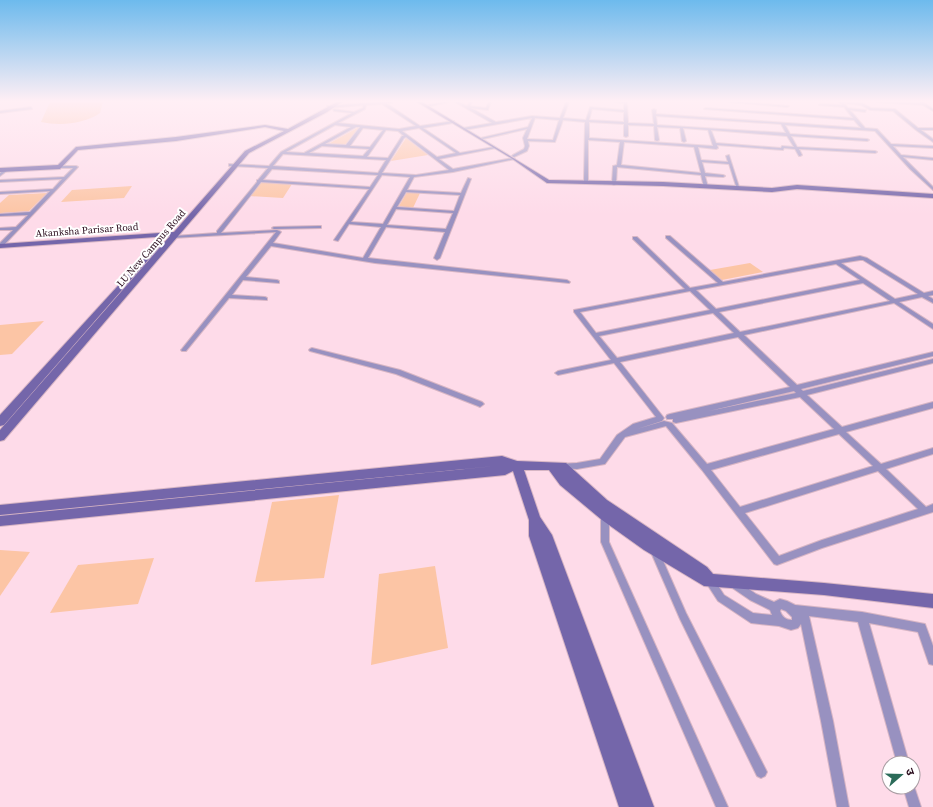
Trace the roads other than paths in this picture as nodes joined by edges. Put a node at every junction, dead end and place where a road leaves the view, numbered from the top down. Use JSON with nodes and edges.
{"nodes":[{"id":1,"x":586,"y":139,"type":"edge"},
{"id":2,"x":169,"y":140,"type":"edge"},
{"id":3,"x":269,"y":140,"type":"edge"},
{"id":4,"x":306,"y":140,"type":"edge"},
{"id":5,"x":331,"y":140,"type":"edge"},
{"id":6,"x":352,"y":140,"type":"edge"},
{"id":7,"x":378,"y":140,"type":"edge"},
{"id":8,"x":401,"y":140,"type":"edge"},
{"id":9,"x":412,"y":140,"type":"edge"},
{"id":10,"x":439,"y":140,"type":"edge"},
{"id":11,"x":482,"y":140,"type":"edge"},
{"id":12,"x":485,"y":140,"type":"edge"},
{"id":13,"x":525,"y":140,"type":"joint"},
{"id":14,"x":555,"y":140,"type":"edge"},
{"id":15,"x":598,"y":140,"type":"edge"},
{"id":16,"x":714,"y":140,"type":"edge"},
{"id":17,"x":791,"y":140,"type":"edge"},
{"id":18,"x":863,"y":140,"type":"edge"},
{"id":19,"x":867,"y":140,"type":"dead end"},
{"id":20,"x":885,"y":140,"type":"edge"},
{"id":21,"x":622,"y":141,"type":"junction"},
{"id":22,"x":321,"y":145,"type":"junction"},
{"id":23,"x":890,"y":145,"type":"junction"},
{"id":24,"x":347,"y":146,"type":"junction"},
{"id":25,"x":696,"y":146,"type":"junction"},
{"id":26,"x":716,"y":147,"type":"junction"},
{"id":27,"x":371,"y":148,"type":"junction"},
{"id":28,"x":494,"y":148,"type":"junction"},
{"id":29,"x":796,"y":148,"type":"junction"},
{"id":30,"x":933,"y":148,"type":"edge"},
{"id":31,"x":875,"y":152,"type":"dead end"},
{"id":32,"x":282,"y":153,"type":"junction"},
{"id":33,"x":460,"y":154,"type":"junction"},
{"id":34,"x":304,"y":155,"type":"junction"},
{"id":35,"x":800,"y":155,"type":"dead end"},
{"id":36,"x":728,"y":156,"type":"dead end"},
{"id":37,"x":900,"y":156,"type":"junction"},
{"id":38,"x":364,"y":158,"type":"junction"},
{"id":39,"x":436,"y":158,"type":"junction"},
{"id":40,"x":513,"y":158,"type":"junction"},
{"id":41,"x":389,"y":159,"type":"junction"},
{"id":42,"x":933,"y":159,"type":"edge"},
{"id":43,"x":700,"y":161,"type":"junction"},
{"id":44,"x":730,"y":163,"type":"junction"},
{"id":45,"x":233,"y":165,"type":"junction"},
{"id":46,"x":619,"y":166,"type":"junction"},
{"id":47,"x":60,"y":167,"type":"junction"},
{"id":48,"x":269,"y":167,"type":"junction"},
{"id":49,"x":3,"y":170,"type":"edge"},
{"id":50,"x":453,"y":171,"type":"junction"},
{"id":51,"x":380,"y":174,"type":"junction"},
{"id":52,"x":702,"y":174,"type":"junction"},
{"id":53,"x":0,"y":175,"type":"edge"},
{"id":54,"x":412,"y":176,"type":"junction"},
{"id":55,"x":723,"y":176,"type":"dead end"},
{"id":56,"x":65,"y":178,"type":"junction"},
{"id":57,"x":469,"y":179,"type":"dead end"},
{"id":58,"x":0,"y":181,"type":"edge"},
{"id":59,"x":258,"y":181,"type":"junction"},
{"id":60,"x":586,"y":183,"type":"junction"},
{"id":61,"x":614,"y":184,"type":"junction"},
{"id":62,"x":706,"y":187,"type":"junction"},
{"id":63,"x":371,"y":188,"type":"junction"},
{"id":64,"x":933,"y":188,"type":"edge"},
{"id":65,"x":739,"y":189,"type":"junction"},
{"id":66,"x":53,"y":190,"type":"junction"},
{"id":67,"x":404,"y":191,"type":"junction"},
{"id":68,"x":0,"y":193,"type":"edge"},
{"id":69,"x":8,"y":193,"type":"junction"},
{"id":70,"x":463,"y":194,"type":"junction"},
{"id":71,"x":933,"y":196,"type":"edge"},
{"id":72,"x":0,"y":200,"type":"edge"},
{"id":73,"x":394,"y":208,"type":"junction"},
{"id":74,"x":456,"y":212,"type":"junction"},
{"id":75,"x":32,"y":213,"type":"junction"},
{"id":76,"x":0,"y":215,"type":"edge"},
{"id":77,"x":348,"y":222,"type":"junction"},
{"id":78,"x":384,"y":226,"type":"junction"},
{"id":79,"x":319,"y":227,"type":"dead end"},
{"id":80,"x":18,"y":228,"type":"junction"},
{"id":81,"x":0,"y":229,"type":"edge"},
{"id":82,"x":448,"y":231,"type":"junction"},
{"id":83,"x":219,"y":232,"type":"junction"},
{"id":84,"x":170,"y":236,"type":"junction"},
{"id":85,"x":668,"y":237,"type":"dead end"},
{"id":86,"x":635,"y":238,"type":"dead end"},
{"id":87,"x":336,"y":240,"type":"dead end"},
{"id":88,"x":270,"y":244,"type":"junction"},
{"id":89,"x":0,"y":246,"type":"edge"},
{"id":90,"x":437,"y":258,"type":"dead end"},
{"id":91,"x":365,"y":259,"type":"junction"},
{"id":92,"x":836,"y":262,"type":"junction"},
{"id":93,"x":243,"y":278,"type":"junction"},
{"id":94,"x":864,"y":281,"type":"junction"},
{"id":95,"x":277,"y":282,"type":"dead end"},
{"id":96,"x":567,"y":282,"type":"dead end"},
{"id":97,"x":722,"y":284,"type":"junction"},
{"id":98,"x":690,"y":290,"type":"junction"},
{"id":99,"x":933,"y":293,"type":"edge"},
{"id":100,"x":924,"y":295,"type":"junction"},
{"id":101,"x":228,"y":296,"type":"junction"},
{"id":102,"x":265,"y":299,"type":"dead end"},
{"id":103,"x":933,"y":301,"type":"edge"},
{"id":104,"x":895,"y":302,"type":"junction"},
{"id":105,"x":714,"y":311,"type":"junction"},
{"id":106,"x":933,"y":327,"type":"edge"},
{"id":107,"x":595,"y":335,"type":"junction"},
{"id":108,"x":739,"y":335,"type":"junction"},
{"id":109,"x":184,"y":350,"type":"dead end"},
{"id":110,"x":312,"y":350,"type":"dead end"},
{"id":111,"x":933,"y":354,"type":"edge"},
{"id":112,"x":614,"y":361,"type":"junction"},
{"id":113,"x":933,"y":361,"type":"edge"},
{"id":114,"x":558,"y":373,"type":"dead end"},
{"id":115,"x":796,"y":388,"type":"junction"},
{"id":116,"x":801,"y":394,"type":"junction"},
{"id":117,"x":480,"y":404,"type":"dead end"},
{"id":118,"x":933,"y":405,"type":"edge"},
{"id":119,"x":666,"y":420,"type":"junction"},
{"id":120,"x":0,"y":422,"type":"edge"},
{"id":121,"x":840,"y":430,"type":"junction"},
{"id":122,"x":0,"y":438,"type":"edge"},
{"id":123,"x":933,"y":452,"type":"edge"},
{"id":124,"x":517,"y":465,"type":"junction"},
{"id":125,"x":557,"y":466,"type":"junction"},
{"id":126,"x":879,"y":467,"type":"junction"},
{"id":127,"x":704,"y":468,"type":"junction"},
{"id":128,"x":240,"y":492,"type":"junction"},
{"id":129,"x":0,"y":510,"type":"edge"},
{"id":130,"x":604,"y":510,"type":"junction"},
{"id":131,"x":929,"y":510,"type":"edge"},
{"id":132,"x":738,"y":511,"type":"junction"},
{"id":133,"x":535,"y":520,"type":"junction"},
{"id":134,"x":0,"y":521,"type":"edge"},
{"id":135,"x":654,"y":550,"type":"junction"},
{"id":136,"x":710,"y":581,"type":"junction"},
{"id":137,"x":729,"y":581,"type":"junction"},
{"id":138,"x":933,"y":601,"type":"edge"},
{"id":139,"x":776,"y":608,"type":"junction"},
{"id":140,"x":798,"y":610,"type":"junction"},
{"id":141,"x":862,"y":617,"type":"junction"},
{"id":142,"x":780,"y":621,"type":"junction"},
{"id":143,"x":933,"y":660,"type":"edge"},
{"id":144,"x":901,"y":755,"type":"edge"},
{"id":145,"x":761,"y":772,"type":"dead end"},
{"id":146,"x":911,"y":795,"type":"edge"},
{"id":147,"x":628,"y":807,"type":"edge"},
{"id":148,"x":645,"y":807,"type":"edge"},
{"id":149,"x":722,"y":807,"type":"edge"},
{"id":150,"x":843,"y":807,"type":"edge"},
{"id":151,"x":915,"y":807,"type":"edge"}],
"edges":[{"from":1,"to":60,"type":"street"},
{"from":2,"to":47,"type":"street"},
{"from":3,"to":45,"type":"street","name":"LU New Campus Road"},
{"from":4,"to":32,"type":"street"},
{"from":5,"to":22,"type":"street"},
{"from":6,"to":24,"type":"street"},
{"from":7,"to":27,"type":"street"},
{"from":8,"to":41,"type":"street"},
{"from":9,"to":39,"type":"street"},
{"from":10,"to":33,"type":"street"},
{"from":11,"to":28,"type":"street"},
{"from":12,"to":40,"type":"street"},
{"from":13,"to":14,"type":"street"},
{"from":13,"to":40,"type":"street"},
{"from":15,"to":21,"type":"street"},
{"from":16,"to":26,"type":"street"},
{"from":17,"to":29,"type":"street"},
{"from":18,"to":19,"type":"street"},
{"from":20,"to":23,"type":"street"},
{"from":21,"to":25,"type":"street"},
{"from":21,"to":46,"type":"street"},
{"from":22,"to":24,"type":"street"},
{"from":22,"to":34,"type":"street"},
{"from":23,"to":30,"type":"street"},
{"from":23,"to":37,"type":"street"},
{"from":24,"to":27,"type":"street"},
{"from":25,"to":26,"type":"street"},
{"from":25,"to":43,"type":"street"},
{"from":26,"to":29,"type":"street"},
{"from":27,"to":38,"type":"street"},
{"from":28,"to":33,"type":"street"},
{"from":28,"to":40,"type":"street"},
{"from":29,"to":31,"type":"street"},
{"from":29,"to":35,"type":"street"},
{"from":32,"to":34,"type":"street"},
{"from":32,"to":48,"type":"street"},
{"from":33,"to":39,"type":"street"},
{"from":34,"to":38,"type":"street"},
{"from":36,"to":44,"type":"street"},
{"from":37,"to":42,"type":"street"},
{"from":37,"to":64,"type":"street"},
{"from":38,"to":41,"type":"street"},
{"from":39,"to":50,"type":"street"},
{"from":40,"to":50,"type":"street"},
{"from":40,"to":60,"type":"street"},
{"from":41,"to":51,"type":"street"},
{"from":43,"to":44,"type":"street"},
{"from":43,"to":52,"type":"street"},
{"from":44,"to":65,"type":"street"},
{"from":45,"to":48,"type":"street"},
{"from":45,"to":84,"type":"street","name":"LU New Campus Road"},
{"from":46,"to":52,"type":"street"},
{"from":46,"to":61,"type":"street"},
{"from":47,"to":49,"type":"street"},
{"from":47,"to":56,"type":"street"},
{"from":48,"to":51,"type":"street"},
{"from":48,"to":59,"type":"street"},
{"from":49,"to":53,"type":"street"},
{"from":50,"to":54,"type":"street"},
{"from":51,"to":54,"type":"street"},
{"from":51,"to":63,"type":"street"},
{"from":52,"to":55,"type":"street"},
{"from":52,"to":62,"type":"street"},
{"from":54,"to":67,"type":"street"},
{"from":56,"to":58,"type":"street"},
{"from":56,"to":66,"type":"street"},
{"from":57,"to":70,"type":"street"},
{"from":59,"to":63,"type":"street"},
{"from":59,"to":83,"type":"street"},
{"from":60,"to":61,"type":"street"},
{"from":61,"to":62,"type":"street"},
{"from":62,"to":65,"type":"street"},
{"from":63,"to":77,"type":"street"},
{"from":65,"to":71,"type":"street"},
{"from":66,"to":69,"type":"street"},
{"from":66,"to":75,"type":"street"},
{"from":67,"to":70,"type":"street"},
{"from":67,"to":73,"type":"street"},
{"from":68,"to":69,"type":"street"},
{"from":69,"to":72,"type":"street"},
{"from":70,"to":74,"type":"street"},
{"from":73,"to":74,"type":"street"},
{"from":73,"to":78,"type":"street"},
{"from":74,"to":82,"type":"street"},
{"from":75,"to":76,"type":"street"},
{"from":75,"to":80,"type":"street"},
{"from":77,"to":78,"type":"street"},
{"from":77,"to":87,"type":"street"},
{"from":78,"to":82,"type":"street"},
{"from":78,"to":91,"type":"street"},
{"from":79,"to":83,"type":"street"},
{"from":80,"to":81,"type":"street"},
{"from":80,"to":89,"type":"street"},
{"from":82,"to":90,"type":"street"},
{"from":83,"to":84,"type":"street"},
{"from":84,"to":88,"type":"street"},
{"from":84,"to":89,"type":"street","name":"Akanksha Parisar Road"},
{"from":84,"to":120,"type":"street","name":"LU New Campus Road"},
{"from":84,"to":122,"type":"street","name":"LU New Campus Road"},
{"from":85,"to":97,"type":"street"},
{"from":86,"to":98,"type":"street"},
{"from":88,"to":91,"type":"street"},
{"from":88,"to":93,"type":"street"},
{"from":91,"to":96,"type":"street"},
{"from":92,"to":94,"type":"street"},
{"from":92,"to":97,"type":"street"},
{"from":92,"to":100,"type":"street"},
{"from":93,"to":95,"type":"street"},
{"from":93,"to":101,"type":"street"},
{"from":94,"to":104,"type":"street"},
{"from":94,"to":105,"type":"street"},
{"from":97,"to":98,"type":"street"},
{"from":98,"to":105,"type":"street"},
{"from":98,"to":107,"type":"street"},
{"from":99,"to":100,"type":"street"},
{"from":100,"to":103,"type":"street"},
{"from":100,"to":104,"type":"street"},
{"from":101,"to":102,"type":"street"},
{"from":101,"to":109,"type":"street"},
{"from":104,"to":106,"type":"street"},
{"from":104,"to":108,"type":"street"},
{"from":105,"to":107,"type":"street"},
{"from":105,"to":108,"type":"street"},
{"from":107,"to":112,"type":"street"},
{"from":108,"to":112,"type":"street"},
{"from":108,"to":115,"type":"street"},
{"from":110,"to":117,"type":"street"},
{"from":111,"to":115,"type":"street"},
{"from":112,"to":114,"type":"street"},
{"from":112,"to":119,"type":"street"},
{"from":113,"to":116,"type":"street"},
{"from":115,"to":116,"type":"street"},
{"from":115,"to":119,"type":"street"},
{"from":116,"to":119,"type":"street"},
{"from":116,"to":121,"type":"street"},
{"from":118,"to":121,"type":"street"},
{"from":119,"to":125,"type":"street"},
{"from":119,"to":127,"type":"street"},
{"from":121,"to":126,"type":"street"},
{"from":121,"to":127,"type":"street"},
{"from":123,"to":126,"type":"street"},
{"from":124,"to":125,"type":"street"},
{"from":124,"to":128,"type":"street"},
{"from":124,"to":133,"type":"street"},
{"from":125,"to":130,"type":"street"},
{"from":126,"to":131,"type":"street"},
{"from":126,"to":132,"type":"street"},
{"from":127,"to":132,"type":"street"},
{"from":128,"to":129,"type":"street"},
{"from":128,"to":134,"type":"street"},
{"from":130,"to":135,"type":"street"},
{"from":130,"to":136,"type":"street"},
{"from":130,"to":149,"type":"street"},
{"from":131,"to":132,"type":"street"},
{"from":133,"to":147,"type":"street"},
{"from":133,"to":148,"type":"street"},
{"from":135,"to":136,"type":"street"},
{"from":135,"to":145,"type":"street"},
{"from":136,"to":137,"type":"street"},
{"from":136,"to":142,"type":"street"},
{"from":137,"to":138,"type":"street"},
{"from":137,"to":139,"type":"street"},
{"from":139,"to":140,"type":"street"},
{"from":139,"to":142,"type":"street"},
{"from":140,"to":141,"type":"street"},
{"from":140,"to":142,"type":"street"},
{"from":140,"to":150,"type":"street"},
{"from":141,"to":143,"type":"street"},
{"from":141,"to":144,"type":"street"},
{"from":146,"to":151,"type":"street"}]}
